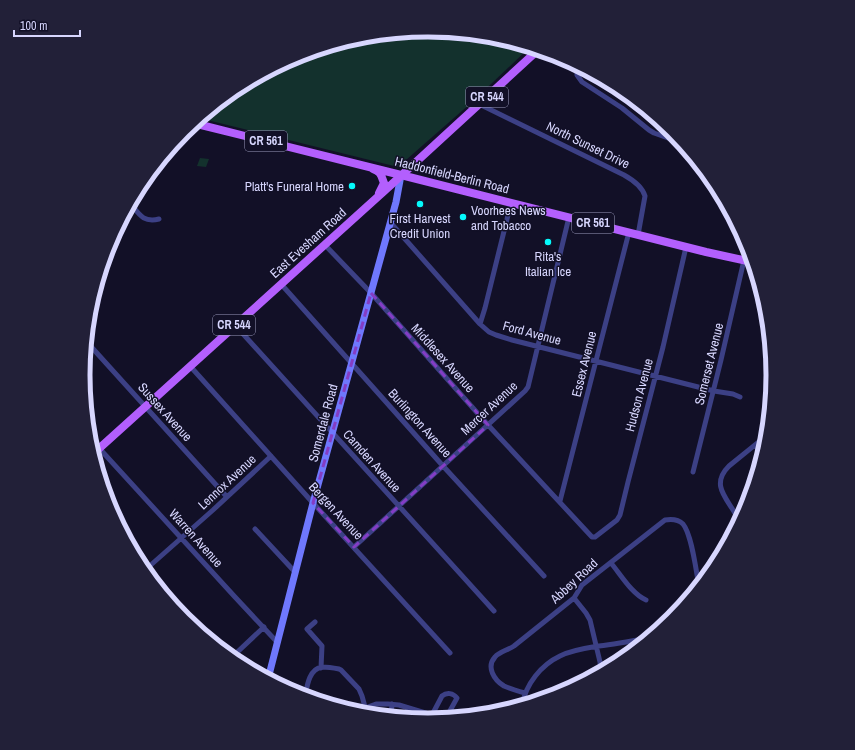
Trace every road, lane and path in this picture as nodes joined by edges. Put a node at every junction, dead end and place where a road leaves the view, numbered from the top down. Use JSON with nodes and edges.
{"nodes":[{"id":1,"x":533,"y":54,"type":"edge"},
{"id":2,"x":577,"y":72,"type":"edge"},
{"id":3,"x":479,"y":104,"type":"junction"},
{"id":4,"x":201,"y":125,"type":"edge"},
{"id":5,"x":670,"y":139,"type":"edge"},
{"id":6,"x":417,"y":160,"type":"junction"},
{"id":7,"x":372,"y":167,"type":"junction"},
{"id":8,"x":402,"y":174,"type":"junction"},
{"id":9,"x":427,"y":181,"type":"junction"},
{"id":10,"x":376,"y":197,"type":"junction"},
{"id":11,"x":511,"y":203,"type":"junction"},
{"id":12,"x":134,"y":208,"type":"edge"},
{"id":13,"x":569,"y":217,"type":"junction"},
{"id":14,"x":159,"y":218,"type":"dead end"},
{"id":15,"x":390,"y":222,"type":"junction"},
{"id":16,"x":629,"y":232,"type":"junction"},
{"id":17,"x":638,"y":235,"type":"junction"},
{"id":18,"x":324,"y":244,"type":"junction"},
{"id":19,"x":686,"y":247,"type":"junction"},
{"id":20,"x":746,"y":261,"type":"edge"},
{"id":21,"x":747,"y":264,"type":"edge"},
{"id":22,"x":280,"y":284,"type":"junction"},
{"id":23,"x":371,"y":293,"type":"junction"},
{"id":24,"x":480,"y":324,"type":"junction"},
{"id":25,"x":235,"y":325,"type":"junction"},
{"id":26,"x":91,"y":346,"type":"edge"},
{"id":27,"x":538,"y":346,"type":"junction"},
{"id":28,"x":596,"y":361,"type":"junction"},
{"id":29,"x":352,"y":363,"type":"junction"},
{"id":30,"x":190,"y":366,"type":"junction"},
{"id":31,"x":655,"y":376,"type":"junction"},
{"id":32,"x":714,"y":391,"type":"junction"},
{"id":33,"x":740,"y":397,"type":"dead end"},
{"id":34,"x":145,"y":406,"type":"junction"},
{"id":35,"x":488,"y":425,"type":"junction"},
{"id":36,"x":332,"y":434,"type":"junction"},
{"id":37,"x":759,"y":442,"type":"edge"},
{"id":38,"x":755,"y":445,"type":"junction"},
{"id":39,"x":99,"y":448,"type":"joint"},
{"id":40,"x":757,"y":448,"type":"edge"},
{"id":41,"x":271,"y":456,"type":"junction"},
{"id":42,"x":444,"y":466,"type":"junction"},
{"id":43,"x":693,"y":472,"type":"dead end"},
{"id":44,"x":227,"y":497,"type":"junction"},
{"id":45,"x":560,"y":501,"type":"junction"},
{"id":46,"x":313,"y":503,"type":"junction"},
{"id":47,"x":399,"y":507,"type":"junction"},
{"id":48,"x":736,"y":514,"type":"edge"},
{"id":49,"x":255,"y":529,"type":"dead end"},
{"id":50,"x":595,"y":537,"type":"joint"},
{"id":51,"x":181,"y":538,"type":"junction"},
{"id":52,"x":354,"y":547,"type":"junction"},
{"id":53,"x":611,"y":562,"type":"junction"},
{"id":54,"x":149,"y":567,"type":"edge"},
{"id":55,"x":295,"y":572,"type":"junction"},
{"id":56,"x":544,"y":576,"type":"dead end"},
{"id":57,"x":698,"y":579,"type":"edge"},
{"id":58,"x":574,"y":598,"type":"junction"},
{"id":59,"x":646,"y":600,"type":"dead end"},
{"id":60,"x":494,"y":611,"type":"dead end"},
{"id":61,"x":315,"y":622,"type":"dead end"},
{"id":62,"x":264,"y":627,"type":"junction"},
{"id":63,"x":637,"y":640,"type":"edge"},
{"id":64,"x":277,"y":642,"type":"junction"},
{"id":65,"x":596,"y":647,"type":"junction"},
{"id":66,"x":236,"y":653,"type":"edge"},
{"id":67,"x":450,"y":653,"type":"dead end"},
{"id":68,"x":600,"y":666,"type":"edge"},
{"id":69,"x":321,"y":668,"type":"junction"},
{"id":70,"x":269,"y":674,"type":"edge"},
{"id":71,"x":306,"y":690,"type":"edge"},
{"id":72,"x":525,"y":693,"type":"junction"},
{"id":73,"x":524,"y":699,"type":"edge"},
{"id":74,"x":392,"y":704,"type":"junction"},
{"id":75,"x":365,"y":707,"type":"joint"},
{"id":76,"x":408,"y":708,"type":"junction"},
{"id":77,"x":391,"y":711,"type":"edge"},
{"id":78,"x":407,"y":712,"type":"edge"},
{"id":79,"x":449,"y":712,"type":"edge"},
{"id":80,"x":422,"y":713,"type":"edge"},
{"id":81,"x":434,"y":713,"type":"edge"}],
"edges":[{"from":1,"to":3,"type":"main road","name":"East Evesham Road","number":"CR 544"},
{"from":2,"to":5,"type":"street"},
{"from":3,"to":6,"type":"main road","name":"East Evesham Road","number":"CR 544"},
{"from":3,"to":17,"type":"street","name":"North Sunset Drive"},
{"from":4,"to":7,"type":"main road","name":"Haddonfield-Berlin Road","number":"CR 561"},
{"from":6,"to":8,"type":"main road","name":"East Evesham Road","number":"CR 544"},
{"from":6,"to":9,"type":"main road"},
{"from":7,"to":8,"type":"main road","name":"Haddonfield-Berlin Road","number":"CR 561"},
{"from":7,"to":10,"type":"main road"},
{"from":8,"to":9,"type":"main road","name":"Haddonfield-Berlin Road","number":"CR 561"},
{"from":8,"to":10,"type":"main road","name":"East Evesham Road","number":"CR 544"},
{"from":8,"to":15,"type":"main road","name":"Somerdale Road"},
{"from":9,"to":11,"type":"main road","name":"Haddonfield-Berlin Road","number":"CR 561"},
{"from":10,"to":18,"type":"main road","name":"East Evesham Road","number":"CR 544"},
{"from":11,"to":13,"type":"main road","name":"Haddonfield-Berlin Road","number":"CR 561"},
{"from":11,"to":24,"type":"street"},
{"from":12,"to":14,"type":"street"},
{"from":13,"to":16,"type":"main road","name":"Haddonfield-Berlin Road","number":"CR 561"},
{"from":13,"to":27,"type":"street","name":"Mercer Avenue"},
{"from":15,"to":23,"type":"main road","name":"Somerdale Road"},
{"from":15,"to":24,"type":"street","name":"Ford Avenue"},
{"from":16,"to":17,"type":"main road","name":"Haddonfield-Berlin Road","number":"CR 561"},
{"from":16,"to":28,"type":"street","name":"Essex Avenue"},
{"from":17,"to":19,"type":"main road","name":"Haddonfield-Berlin Road","number":"CR 561"},
{"from":18,"to":22,"type":"main road","name":"East Evesham Road","number":"CR 544"},
{"from":18,"to":23,"type":"street","name":"Middlesex Avenue"},
{"from":19,"to":20,"type":"main road","name":"Haddonfield-Berlin Road","number":"CR 561"},
{"from":19,"to":31,"type":"street","name":"Hudson Avenue"},
{"from":21,"to":32,"type":"street","name":"Somerset Avenue"},
{"from":22,"to":25,"type":"main road","name":"East Evesham Road","number":"CR 544"},
{"from":22,"to":29,"type":"street","name":"Burlington Avenue"},
{"from":23,"to":29,"type":"main road","name":"Somerdale Road"},
{"from":23,"to":35,"type":"street","name":"Middlesex Avenue"},
{"from":24,"to":27,"type":"street","name":"Ford Avenue"},
{"from":25,"to":30,"type":"main road","name":"East Evesham Road","number":"CR 544"},
{"from":25,"to":36,"type":"street","name":"Camden Avenue"},
{"from":26,"to":34,"type":"street","name":"Sussex Avenue"},
{"from":27,"to":28,"type":"street","name":"Ford Avenue"},
{"from":27,"to":35,"type":"street","name":"Mercer Avenue"},
{"from":28,"to":31,"type":"street","name":"Ford Avenue"},
{"from":28,"to":45,"type":"street","name":"Essex Avenue"},
{"from":29,"to":36,"type":"main road","name":"Somerdale Road"},
{"from":29,"to":42,"type":"street","name":"Burlington Avenue"},
{"from":30,"to":34,"type":"main road","name":"East Evesham Road","number":"CR 544"},
{"from":30,"to":41,"type":"street","name":"Bergen Avenue"},
{"from":31,"to":32,"type":"street","name":"Ford Avenue"},
{"from":31,"to":50,"type":"street","name":"Hudson Avenue"},
{"from":32,"to":33,"type":"street","name":"Ford Avenue"},
{"from":32,"to":43,"type":"street","name":"Somerset Avenue"},
{"from":34,"to":39,"type":"main road","name":"East Evesham Road","number":"CR 544"},
{"from":34,"to":44,"type":"street","name":"Sussex Avenue"},
{"from":35,"to":42,"type":"street","name":"Mercer Avenue"},
{"from":35,"to":45,"type":"street","name":"Middlesex Avenue"},
{"from":36,"to":46,"type":"main road","name":"Somerdale Road"},
{"from":36,"to":47,"type":"street","name":"Camden Avenue"},
{"from":37,"to":38,"type":"street"},
{"from":38,"to":40,"type":"street"},
{"from":38,"to":48,"type":"street"},
{"from":39,"to":51,"type":"street","name":"Warren Avenue"},
{"from":41,"to":44,"type":"street","name":"Lennox Avenue"},
{"from":41,"to":46,"type":"street","name":"Bergen Avenue"},
{"from":42,"to":47,"type":"street","name":"Mercer Avenue"},
{"from":42,"to":56,"type":"street","name":"Burlington Avenue"},
{"from":44,"to":51,"type":"street","name":"Lennox Avenue"},
{"from":45,"to":50,"type":"street","name":"Middlesex Avenue"},
{"from":46,"to":52,"type":"street","name":"Bergen Avenue"},
{"from":46,"to":55,"type":"main road","name":"Somerdale Road"},
{"from":47,"to":52,"type":"street","name":"Mercer Avenue"},
{"from":47,"to":60,"type":"street","name":"Camden Avenue"},
{"from":49,"to":55,"type":"street"},
{"from":51,"to":54,"type":"street","name":"Lennox Avenue"},
{"from":51,"to":62,"type":"street","name":"Warren Avenue"},
{"from":52,"to":67,"type":"street","name":"Bergen Avenue"},
{"from":53,"to":57,"type":"street","name":"Abbey Road"},
{"from":53,"to":58,"type":"street","name":"Abbey Road"},
{"from":53,"to":59,"type":"street"},
{"from":55,"to":64,"type":"main road","name":"Somerdale Road"},
{"from":58,"to":65,"type":"street"},
{"from":58,"to":72,"type":"street","name":"Abbey Road"},
{"from":61,"to":69,"type":"street"},
{"from":62,"to":64,"type":"street","name":"Warren Avenue"},
{"from":62,"to":66,"type":"street"},
{"from":63,"to":65,"type":"street"},
{"from":64,"to":70,"type":"main road","name":"Somerdale Road"},
{"from":65,"to":68,"type":"street"},
{"from":65,"to":72,"type":"street"},
{"from":69,"to":71,"type":"street"},
{"from":69,"to":75,"type":"street"},
{"from":72,"to":73,"type":"street"},
{"from":74,"to":75,"type":"street"},
{"from":74,"to":76,"type":"street"},
{"from":74,"to":77,"type":"street"},
{"from":76,"to":78,"type":"street"},
{"from":76,"to":80,"type":"street"},
{"from":79,"to":81,"type":"street"}]}
